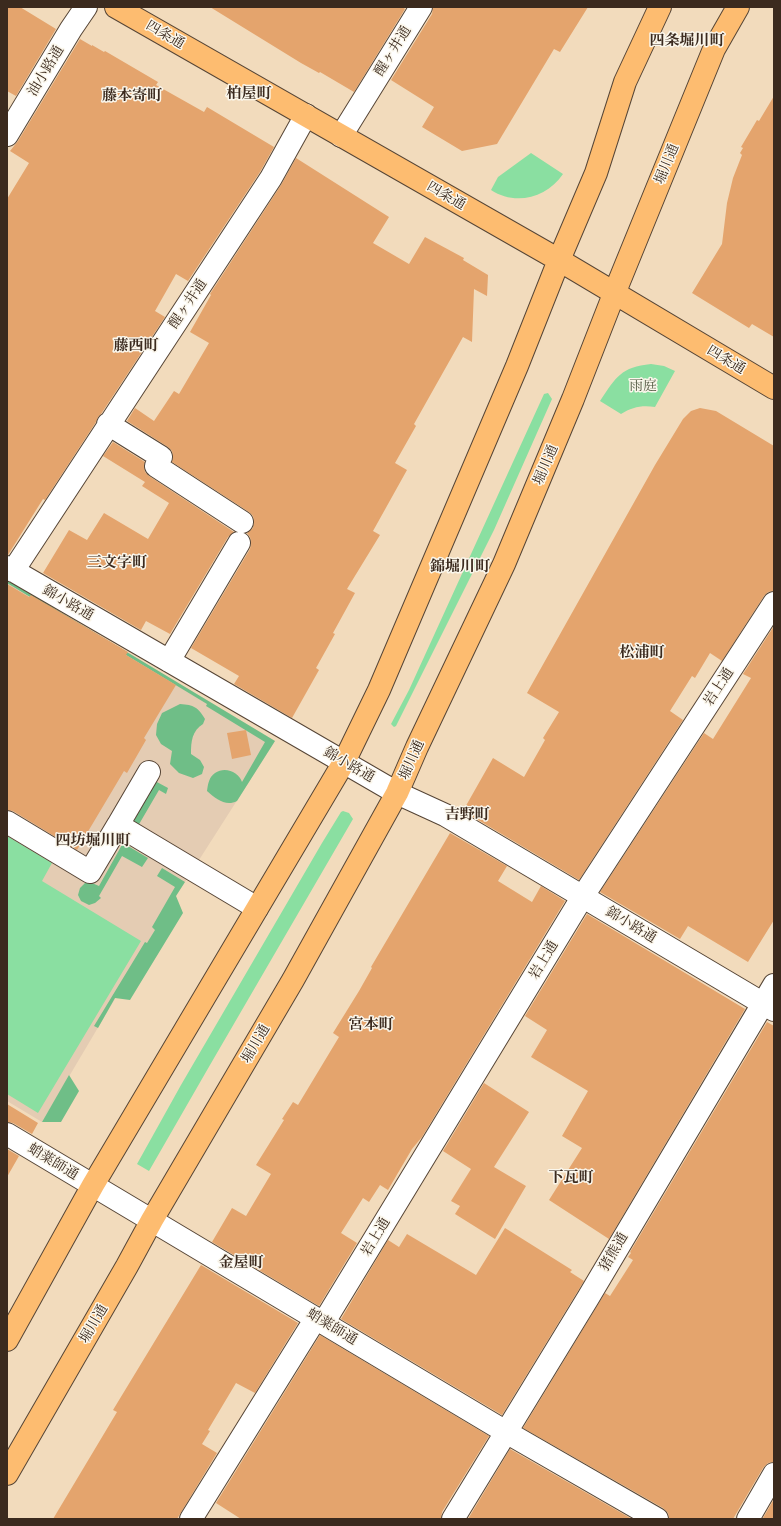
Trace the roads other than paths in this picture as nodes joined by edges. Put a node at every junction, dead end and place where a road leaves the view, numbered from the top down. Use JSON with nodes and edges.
{"nodes":[{"id":1,"x":86,"y":7,"type":"edge"},
{"id":2,"x":116,"y":7,"type":"edge"},
{"id":3,"x":421,"y":7,"type":"edge"},
{"id":4,"x":660,"y":7,"type":"edge"},
{"id":5,"x":738,"y":7,"type":"edge"},
{"id":6,"x":306,"y":116,"type":"junction"},
{"id":7,"x":7,"y":135,"type":"edge"},
{"id":8,"x":341,"y":136,"type":"junction"},
{"id":9,"x":559,"y":260,"type":"junction"},
{"id":10,"x":614,"y":294,"type":"junction"},
{"id":11,"x":774,"y":388,"type":"edge"},
{"id":12,"x":108,"y":424,"type":"junction"},
{"id":13,"x":242,"y":522,"type":"dead end"},
{"id":14,"x":238,"y":543,"type":"dead end"},
{"id":15,"x":10,"y":569,"type":"edge"},
{"id":16,"x":774,"y":603,"type":"edge"},
{"id":17,"x":169,"y":661,"type":"junction"},
{"id":18,"x":344,"y":762,"type":"junction"},
{"id":19,"x":149,"y":772,"type":"dead end"},
{"id":20,"x":397,"y":793,"type":"junction"},
{"id":21,"x":7,"y":822,"type":"edge"},
{"id":22,"x":118,"y":825,"type":"junction"},
{"id":23,"x":583,"y":896,"type":"junction"},
{"id":24,"x":257,"y":908,"type":"junction"},
{"id":25,"x":774,"y":985,"type":"edge"},
{"id":26,"x":768,"y":1007,"type":"edge"},
{"id":27,"x":7,"y":1134,"type":"edge"},
{"id":28,"x":93,"y":1185,"type":"junction"},
{"id":29,"x":152,"y":1220,"type":"junction"},
{"id":30,"x":320,"y":1320,"type":"junction"},
{"id":31,"x":7,"y":1340,"type":"edge"},
{"id":32,"x":506,"y":1432,"type":"junction"},
{"id":33,"x":7,"y":1474,"type":"edge"},
{"id":34,"x":774,"y":1474,"type":"edge"},
{"id":35,"x":191,"y":1519,"type":"edge"},
{"id":36,"x":453,"y":1519,"type":"edge"},
{"id":37,"x":657,"y":1519,"type":"edge"},
{"id":38,"x":748,"y":1519,"type":"edge"}],
"edges":[{"from":1,"to":7,"type":"street","name":"油小路通"},
{"from":2,"to":6,"type":"main road","name":"四条通"},
{"from":3,"to":8,"type":"street","name":"醒ヶ井通"},
{"from":4,"to":9,"type":"main road"},
{"from":5,"to":10,"type":"main road","name":"堀川通"},
{"from":6,"to":8,"type":"main road","name":"四条通"},
{"from":6,"to":12,"type":"street","name":"醒ヶ井通"},
{"from":8,"to":9,"type":"main road","name":"四条通"},
{"from":9,"to":10,"type":"main road","name":"四条通"},
{"from":9,"to":18,"type":"main road"},
{"from":10,"to":11,"type":"main road","name":"四条通"},
{"from":10,"to":20,"type":"main road","name":"堀川通"},
{"from":12,"to":13,"type":"street"},
{"from":12,"to":15,"type":"street","name":"醒ヶ井通"},
{"from":14,"to":17,"type":"street"},
{"from":15,"to":17,"type":"street","name":"錦小路通"},
{"from":16,"to":23,"type":"street","name":"岩上通"},
{"from":17,"to":18,"type":"street","name":"錦小路通"},
{"from":18,"to":20,"type":"street","name":"錦小路通"},
{"from":18,"to":24,"type":"main road"},
{"from":19,"to":22,"type":"street"},
{"from":20,"to":23,"type":"street","name":"錦小路通"},
{"from":20,"to":29,"type":"main road","name":"堀川通"},
{"from":21,"to":22,"type":"street"},
{"from":22,"to":24,"type":"street"},
{"from":23,"to":26,"type":"street","name":"錦小路通"},
{"from":23,"to":30,"type":"street","name":"岩上通"},
{"from":24,"to":28,"type":"main road"},
{"from":25,"to":26,"type":"street","name":"猪熊通"},
{"from":26,"to":32,"type":"street","name":"猪熊通"},
{"from":27,"to":28,"type":"street","name":"蛸薬師通"},
{"from":28,"to":29,"type":"street","name":"蛸薬師通"},
{"from":28,"to":31,"type":"main road"},
{"from":29,"to":30,"type":"street","name":"蛸薬師通"},
{"from":29,"to":33,"type":"main road","name":"堀川通"},
{"from":30,"to":32,"type":"street","name":"蛸薬師通"},
{"from":30,"to":35,"type":"street","name":"岩上通"},
{"from":32,"to":36,"type":"street","name":"猪熊通"},
{"from":32,"to":37,"type":"street","name":"蛸薬師通"},
{"from":34,"to":38,"type":"street"}]}
